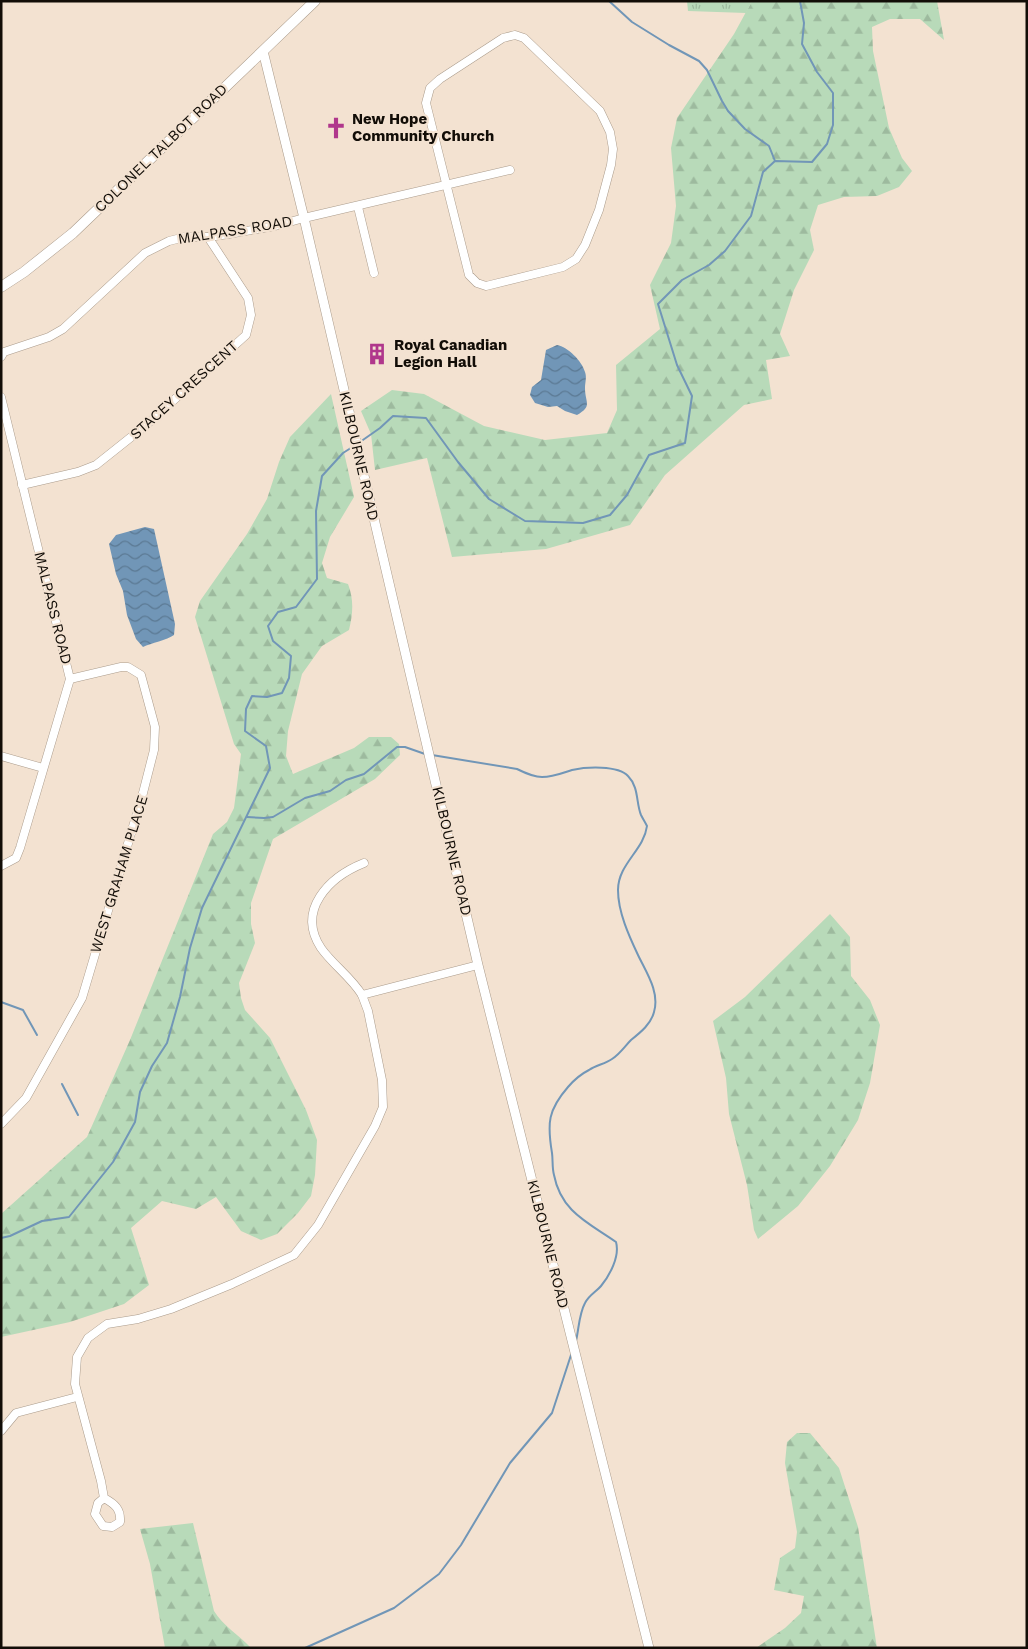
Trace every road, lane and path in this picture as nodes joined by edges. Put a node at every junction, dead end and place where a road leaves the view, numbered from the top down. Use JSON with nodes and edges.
{"nodes":[{"id":1,"x":315,"y":1,"type":"edge"},
{"id":2,"x":263,"y":51,"type":"junction"},
{"id":3,"x":510,"y":170,"type":"dead end"},
{"id":4,"x":446,"y":185,"type":"junction"},
{"id":5,"x":358,"y":207,"type":"junction"},
{"id":6,"x":304,"y":218,"type":"junction"},
{"id":7,"x":208,"y":237,"type":"junction"},
{"id":8,"x":374,"y":273,"type":"dead end"},
{"id":9,"x":1,"y":287,"type":"edge"},
{"id":10,"x":1,"y":357,"type":"edge"},
{"id":11,"x":1,"y":397,"type":"edge"},
{"id":12,"x":22,"y":485,"type":"junction"},
{"id":13,"x":70,"y":679,"type":"junction"},
{"id":14,"x":1,"y":756,"type":"edge"},
{"id":15,"x":43,"y":768,"type":"junction"},
{"id":16,"x":364,"y":864,"type":"dead end"},
{"id":17,"x":1,"y":866,"type":"edge"},
{"id":18,"x":478,"y":965,"type":"junction"},
{"id":19,"x":362,"y":994,"type":"junction"},
{"id":20,"x":1,"y":1124,"type":"edge"},
{"id":21,"x":77,"y":1396,"type":"junction"},
{"id":22,"x":1,"y":1431,"type":"edge"},
{"id":23,"x":104,"y":1498,"type":"dead end"},
{"id":24,"x":649,"y":1648,"type":"edge"}],
"edges":[{"from":1,"to":2,"type":"main road","name":"COLONEL TALBOT ROAD"},
{"from":2,"to":6,"type":"street","name":"KILBOURNE ROAD"},
{"from":2,"to":9,"type":"main road","name":"COLONEL TALBOT ROAD"},
{"from":3,"to":4,"type":"street","name":"MALPASS ROAD"},
{"from":4,"to":4,"type":"street"},
{"from":4,"to":5,"type":"street","name":"MALPASS ROAD"},
{"from":5,"to":6,"type":"street","name":"MALPASS ROAD"},
{"from":5,"to":8,"type":"street"},
{"from":6,"to":7,"type":"street","name":"MALPASS ROAD"},
{"from":6,"to":18,"type":"street","name":"KILBOURNE ROAD"},
{"from":7,"to":10,"type":"street","name":"MALPASS ROAD"},
{"from":7,"to":12,"type":"street","name":"STACEY CRESCENT"},
{"from":11,"to":12,"type":"street","name":"MALPASS ROAD"},
{"from":12,"to":13,"type":"street","name":"MALPASS ROAD"},
{"from":13,"to":15,"type":"street","name":"MALPASS ROAD"},
{"from":13,"to":20,"type":"street","name":"WEST GRAHAM PLACE"},
{"from":14,"to":15,"type":"street"},
{"from":15,"to":17,"type":"street","name":"MALPASS ROAD"},
{"from":16,"to":19,"type":"street"},
{"from":18,"to":19,"type":"street"},
{"from":18,"to":24,"type":"street","name":"KILBOURNE ROAD"},
{"from":19,"to":21,"type":"street"},
{"from":21,"to":22,"type":"street"},
{"from":21,"to":23,"type":"street"}]}
